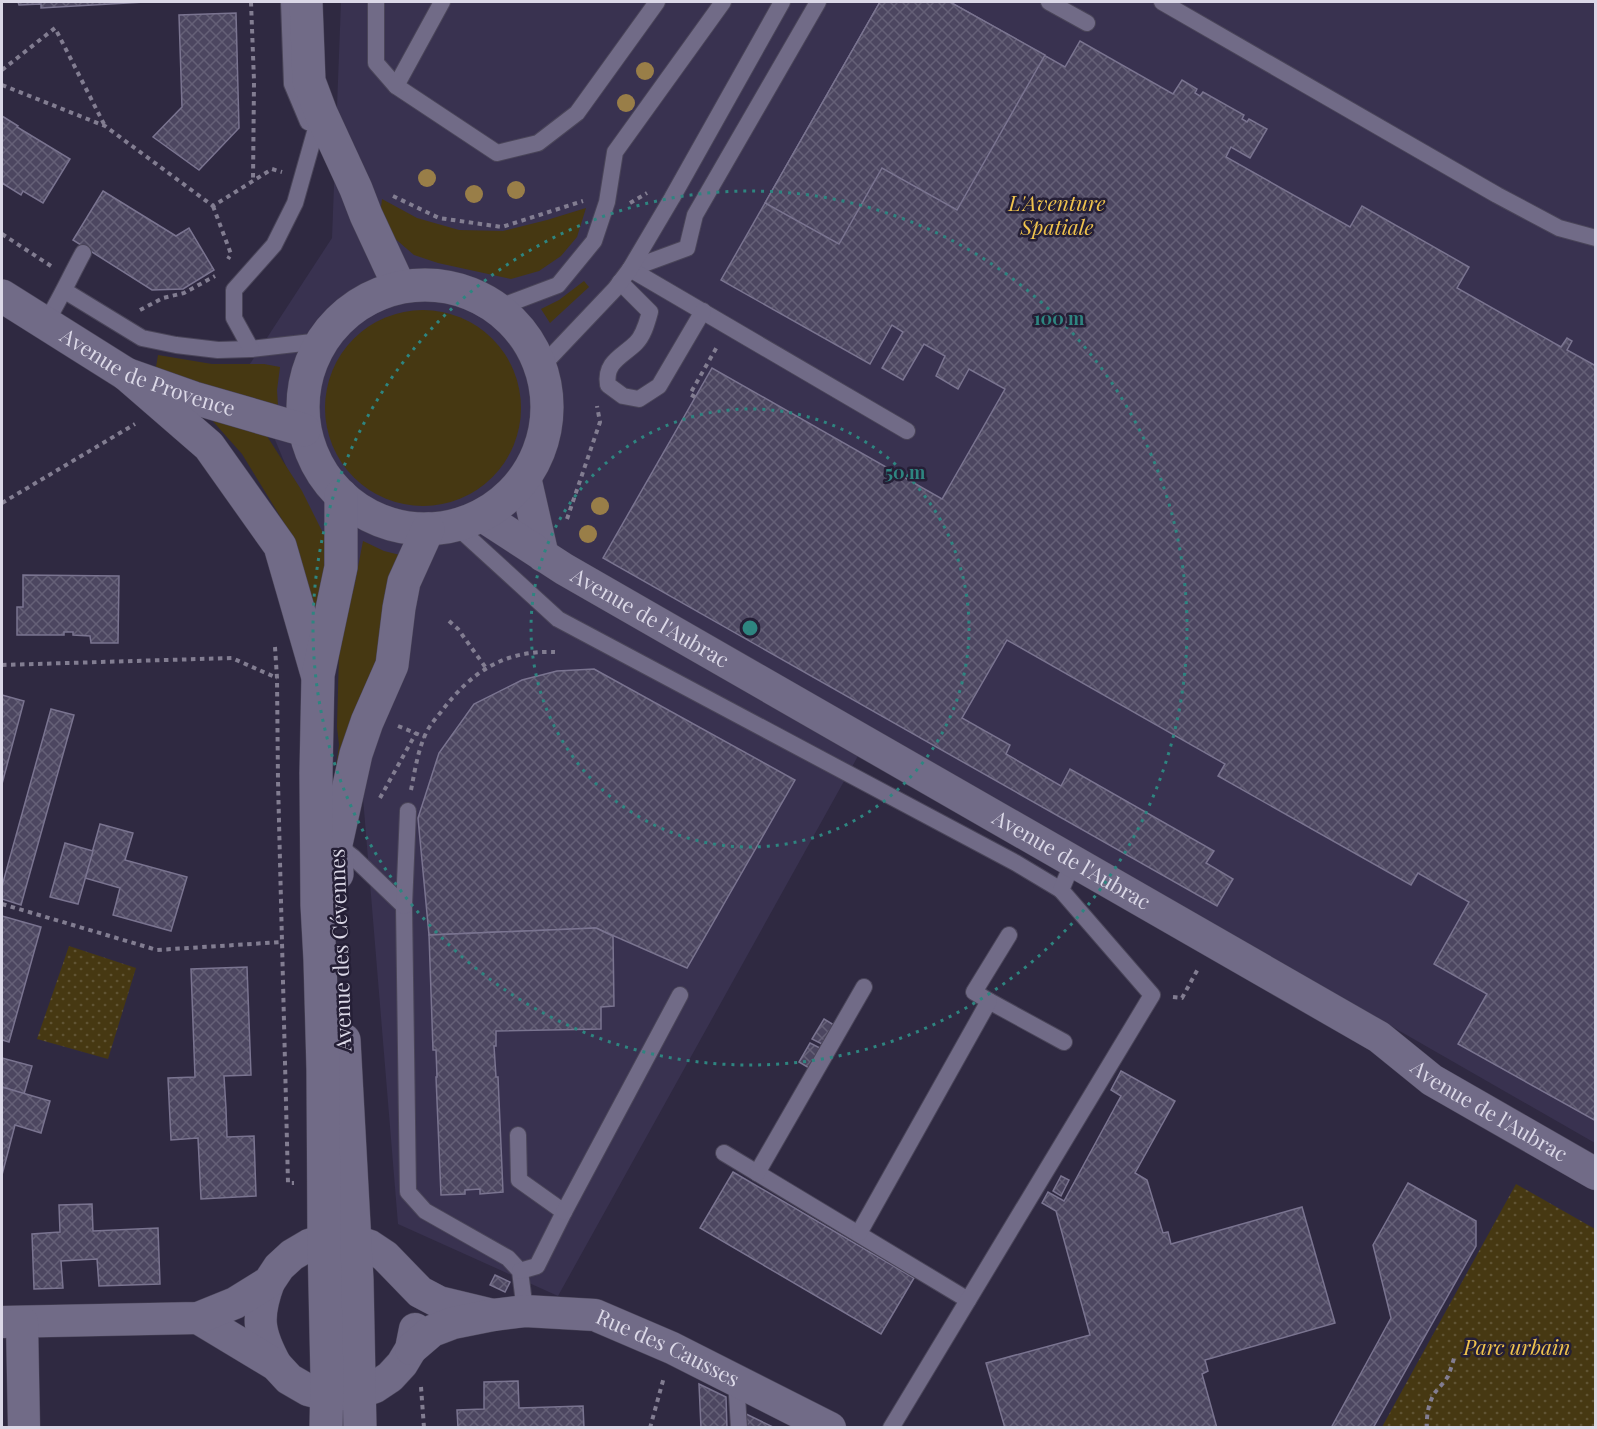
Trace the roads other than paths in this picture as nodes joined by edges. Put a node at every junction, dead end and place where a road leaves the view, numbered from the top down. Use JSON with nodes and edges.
{"nodes":[{"id":1,"x":289,"y":2,"type":"edge"},
{"id":2,"x":306,"y":2,"type":"edge"},
{"id":3,"x":376,"y":2,"type":"edge"},
{"id":4,"x":442,"y":2,"type":"edge"},
{"id":5,"x":657,"y":2,"type":"edge"},
{"id":6,"x":723,"y":2,"type":"edge"},
{"id":7,"x":782,"y":2,"type":"edge"},
{"id":8,"x":818,"y":2,"type":"edge"},
{"id":9,"x":1049,"y":2,"type":"edge"},
{"id":10,"x":1162,"y":2,"type":"edge"},
{"id":11,"x":1087,"y":23,"type":"dead end"},
{"id":12,"x":396,"y":86,"type":"junction"},
{"id":13,"x":317,"y":125,"type":"junction"},
{"id":14,"x":1596,"y":238,"type":"edge"},
{"id":15,"x":83,"y":253,"type":"dead end"},
{"id":16,"x":625,"y":275,"type":"junction"},
{"id":17,"x":399,"y":286,"type":"junction"},
{"id":18,"x":64,"y":291,"type":"junction"},
{"id":19,"x":2,"y":296,"type":"edge"},
{"id":20,"x":497,"y":308,"type":"junction"},
{"id":21,"x":703,"y":311,"type":"junction"},
{"id":22,"x":45,"y":324,"type":"junction"},
{"id":23,"x":321,"y":341,"type":"junction"},
{"id":24,"x":251,"y":350,"type":"junction"},
{"id":25,"x":541,"y":367,"type":"junction"},
{"id":26,"x":126,"y":374,"type":"junction"},
{"id":27,"x":304,"y":430,"type":"junction"},
{"id":28,"x":907,"y":431,"type":"dead end"},
{"id":29,"x":525,"y":477,"type":"junction"},
{"id":30,"x":341,"y":495,"type":"junction"},
{"id":31,"x":455,"y":523,"type":"junction"},
{"id":32,"x":543,"y":556,"type":"junction"},
{"id":33,"x":318,"y":675,"type":"junction"},
{"id":34,"x":408,"y":811,"type":"road end"},
{"id":35,"x":336,"y":844,"type":"junction"},
{"id":36,"x":1067,"y":876,"type":"junction"},
{"id":37,"x":404,"y":906,"type":"junction"},
{"id":38,"x":1009,"y":935,"type":"dead end"},
{"id":39,"x":864,"y":987,"type":"dead end"},
{"id":40,"x":680,"y":995,"type":"dead end"},
{"id":41,"x":989,"y":1001,"type":"junction"},
{"id":42,"x":1064,"y":1042,"type":"dead end"},
{"id":43,"x":323,"y":1070,"type":"junction"},
{"id":44,"x":518,"y":1135,"type":"dead end"},
{"id":45,"x":724,"y":1153,"type":"dead end"},
{"id":46,"x":757,"y":1173,"type":"junction"},
{"id":47,"x":1596,"y":1173,"type":"edge"},
{"id":48,"x":564,"y":1212,"type":"junction"},
{"id":49,"x":859,"y":1233,"type":"junction"},
{"id":50,"x":340,"y":1241,"type":"junction"},
{"id":51,"x":292,"y":1255,"type":"junction"},
{"id":52,"x":520,"y":1271,"type":"junction"},
{"id":53,"x":407,"y":1279,"type":"junction"},
{"id":54,"x":269,"y":1282,"type":"junction"},
{"id":55,"x":969,"y":1300,"type":"junction"},
{"id":56,"x":525,"y":1311,"type":"junction"},
{"id":57,"x":493,"y":1315,"type":"junction"},
{"id":58,"x":198,"y":1318,"type":"junction"},
{"id":59,"x":12,"y":1322,"type":"edge"},
{"id":60,"x":411,"y":1349,"type":"junction"},
{"id":61,"x":276,"y":1365,"type":"junction"},
{"id":62,"x":736,"y":1380,"type":"junction"},
{"id":63,"x":343,"y":1394,"type":"junction"},
{"id":64,"x":24,"y":1428,"type":"edge"},
{"id":65,"x":326,"y":1428,"type":"edge"},
{"id":66,"x":360,"y":1428,"type":"edge"},
{"id":67,"x":739,"y":1428,"type":"edge"},
{"id":68,"x":830,"y":1428,"type":"edge"},
{"id":69,"x":891,"y":1428,"type":"edge"}],
"edges":[{"from":1,"to":13,"type":"lane"},
{"from":2,"to":13,"type":"street"},
{"from":3,"to":12,"type":"lane"},
{"from":4,"to":12,"type":"lane"},
{"from":5,"to":12,"type":"lane"},
{"from":6,"to":20,"type":"lane"},
{"from":7,"to":16,"type":"lane"},
{"from":8,"to":16,"type":"lane"},
{"from":9,"to":11,"type":"lane"},
{"from":10,"to":14,"type":"lane"},
{"from":13,"to":17,"type":"street"},
{"from":13,"to":24,"type":"lane"},
{"from":15,"to":18,"type":"lane"},
{"from":16,"to":21,"type":"lane"},
{"from":16,"to":21,"type":"lane"},
{"from":16,"to":25,"type":"lane"},
{"from":17,"to":20,"type":"street"},
{"from":17,"to":23,"type":"street"},
{"from":18,"to":22,"type":"lane"},
{"from":18,"to":24,"type":"lane"},
{"from":19,"to":22,"type":"street","name":"Avenue de Provence"},
{"from":20,"to":25,"type":"street"},
{"from":21,"to":28,"type":"lane"},
{"from":22,"to":26,"type":"street","name":"Avenue de Provence"},
{"from":23,"to":24,"type":"lane"},
{"from":23,"to":27,"type":"street"},
{"from":25,"to":29,"type":"street"},
{"from":26,"to":27,"type":"street","name":"Avenue de Provence"},
{"from":26,"to":33,"type":"street"},
{"from":27,"to":30,"type":"street"},
{"from":29,"to":31,"type":"street"},
{"from":29,"to":32,"type":"street"},
{"from":30,"to":31,"type":"street"},
{"from":30,"to":33,"type":"street","name":"Avenue des Cévennes"},
{"from":31,"to":32,"type":"street","name":"Avenue de l'Aubrac"},
{"from":31,"to":35,"type":"street","name":"Avenue des Cévennes"},
{"from":31,"to":36,"type":"lane"},
{"from":32,"to":36,"type":"street","name":"Avenue de l'Aubrac"},
{"from":33,"to":43,"type":"street","name":"Avenue des Cévennes"},
{"from":34,"to":37,"type":"lane"},
{"from":35,"to":37,"type":"lane"},
{"from":35,"to":50,"type":"street","name":"Avenue des Cévennes"},
{"from":36,"to":47,"type":"street","name":"Avenue de l'Aubrac"},
{"from":36,"to":55,"type":"lane"},
{"from":37,"to":52,"type":"lane"},
{"from":38,"to":41,"type":"lane"},
{"from":39,"to":46,"type":"lane"},
{"from":40,"to":48,"type":"lane"},
{"from":41,"to":42,"type":"lane"},
{"from":41,"to":49,"type":"lane"},
{"from":43,"to":50,"type":"street","name":"Avenue des Cévennes"},
{"from":43,"to":51,"type":"street","name":"Avenue des Cévennes"},
{"from":44,"to":48,"type":"lane"},
{"from":45,"to":46,"type":"lane"},
{"from":46,"to":49,"type":"lane"},
{"from":48,"to":52,"type":"lane"},
{"from":49,"to":55,"type":"lane"},
{"from":50,"to":51,"type":"street"},
{"from":50,"to":53,"type":"street","name":"Rue des Causses"},
{"from":50,"to":63,"type":"street","name":"Avenue des Cévennes"},
{"from":51,"to":54,"type":"street"},
{"from":52,"to":56,"type":"lane"},
{"from":53,"to":57,"type":"street","name":"Rue des Causses"},
{"from":53,"to":60,"type":"street","name":"Rue des Causses"},
{"from":54,"to":58,"type":"street"},
{"from":54,"to":61,"type":"street"},
{"from":55,"to":69,"type":"lane"},
{"from":56,"to":57,"type":"street","name":"Rue des Causses"},
{"from":56,"to":62,"type":"street","name":"Rue des Causses"},
{"from":57,"to":60,"type":"street","name":"Rue des Causses"},
{"from":58,"to":59,"type":"street"},
{"from":58,"to":61,"type":"street"},
{"from":59,"to":64,"type":"street"},
{"from":60,"to":63,"type":"street","name":"Rue des Causses"},
{"from":61,"to":63,"type":"street"},
{"from":62,"to":67,"type":"lane"},
{"from":62,"to":68,"type":"street","name":"Rue des Causses"},
{"from":63,"to":65,"type":"street","name":"Avenue des Cévennes"},
{"from":63,"to":66,"type":"street","name":"Avenue des Cévennes"}]}
